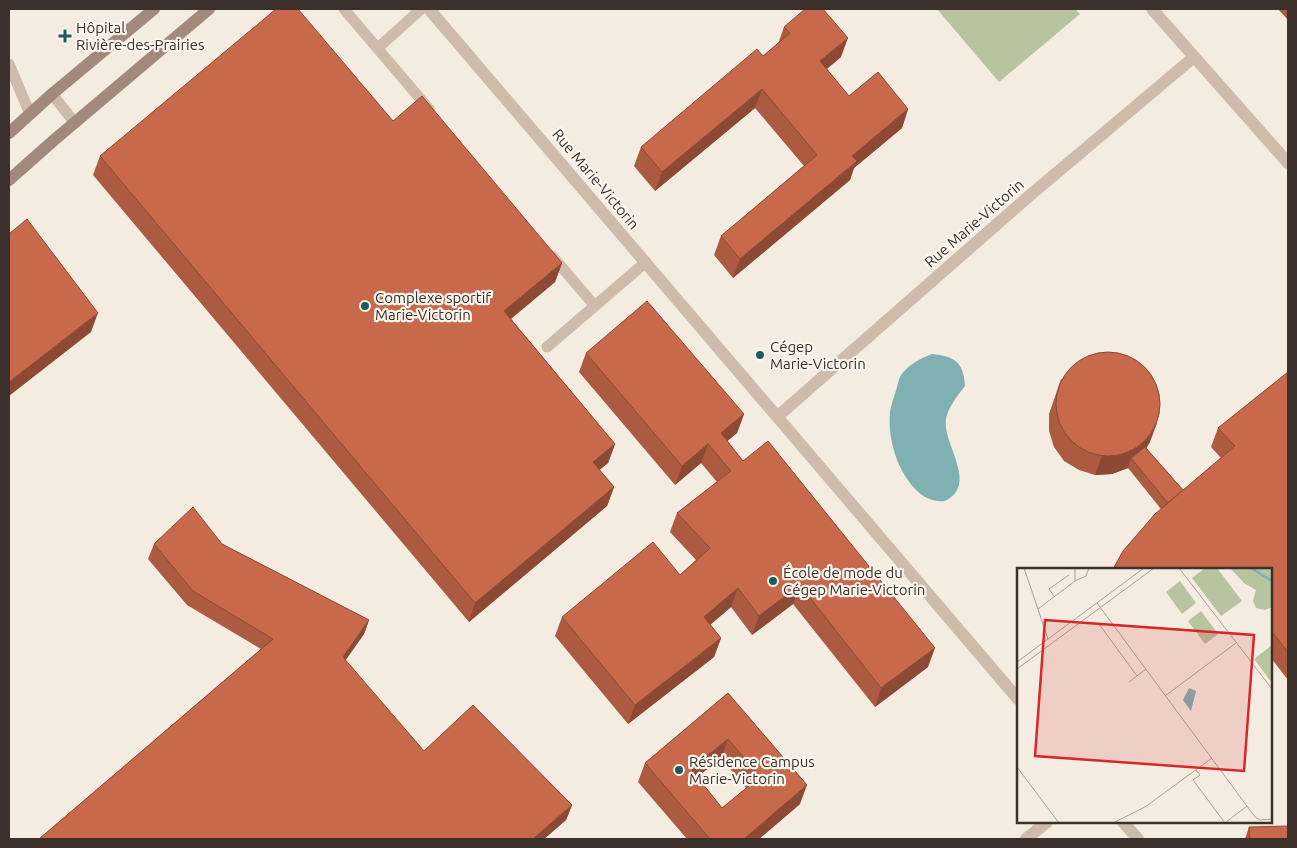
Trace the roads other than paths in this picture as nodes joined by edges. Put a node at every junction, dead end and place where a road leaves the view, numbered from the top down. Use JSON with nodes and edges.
{"nodes":[{"id":1,"x":154,"y":9,"type":"edge"},
{"id":2,"x":209,"y":9,"type":"edge"},
{"id":3,"x":344,"y":9,"type":"edge"},
{"id":4,"x":421,"y":9,"type":"edge"},
{"id":5,"x":430,"y":9,"type":"edge"},
{"id":6,"x":1152,"y":9,"type":"edge"},
{"id":7,"x":378,"y":48,"type":"junction"},
{"id":8,"x":1194,"y":57,"type":"junction"},
{"id":9,"x":9,"y":64,"type":"edge"},
{"id":10,"x":52,"y":94,"type":"junction"},
{"id":11,"x":30,"y":114,"type":"junction"},
{"id":12,"x":435,"y":116,"type":"edge"},
{"id":13,"x":75,"y":123,"type":"junction"},
{"id":14,"x":9,"y":133,"type":"edge"},
{"id":15,"x":1288,"y":163,"type":"edge"},
{"id":16,"x":9,"y":180,"type":"edge"},
{"id":17,"x":544,"y":245,"type":"edge"},
{"id":18,"x":646,"y":262,"type":"junction"},
{"id":19,"x":594,"y":306,"type":"junction"},
{"id":20,"x":547,"y":347,"type":"dead end"},
{"id":21,"x":778,"y":416,"type":"junction"},
{"id":22,"x":1017,"y":698,"type":"edge"},
{"id":23,"x":1046,"y":823,"type":"edge"},
{"id":24,"x":1124,"y":823,"type":"edge"},
{"id":25,"x":1026,"y":839,"type":"edge"},
{"id":26,"x":1138,"y":839,"type":"edge"}],
"edges":[{"from":1,"to":10,"type":"street"},
{"from":2,"to":13,"type":"street"},
{"from":3,"to":7,"type":"lane"},
{"from":4,"to":7,"type":"lane"},
{"from":5,"to":18,"type":"street","name":"Rue Marie-Victorin"},
{"from":6,"to":8,"type":"street"},
{"from":7,"to":12,"type":"lane"},
{"from":8,"to":15,"type":"street"},
{"from":8,"to":21,"type":"street","name":"Rue Marie-Victorin"},
{"from":9,"to":11,"type":"lane"},
{"from":10,"to":11,"type":"street"},
{"from":10,"to":13,"type":"lane"},
{"from":11,"to":14,"type":"street"},
{"from":13,"to":16,"type":"street"},
{"from":17,"to":19,"type":"lane"},
{"from":18,"to":19,"type":"lane"},
{"from":18,"to":21,"type":"street","name":"Rue Marie-Victorin"},
{"from":19,"to":20,"type":"lane"},
{"from":21,"to":22,"type":"street","name":"Rue Marie-Victorin"},
{"from":23,"to":25,"type":"street"},
{"from":24,"to":26,"type":"street"}]}
